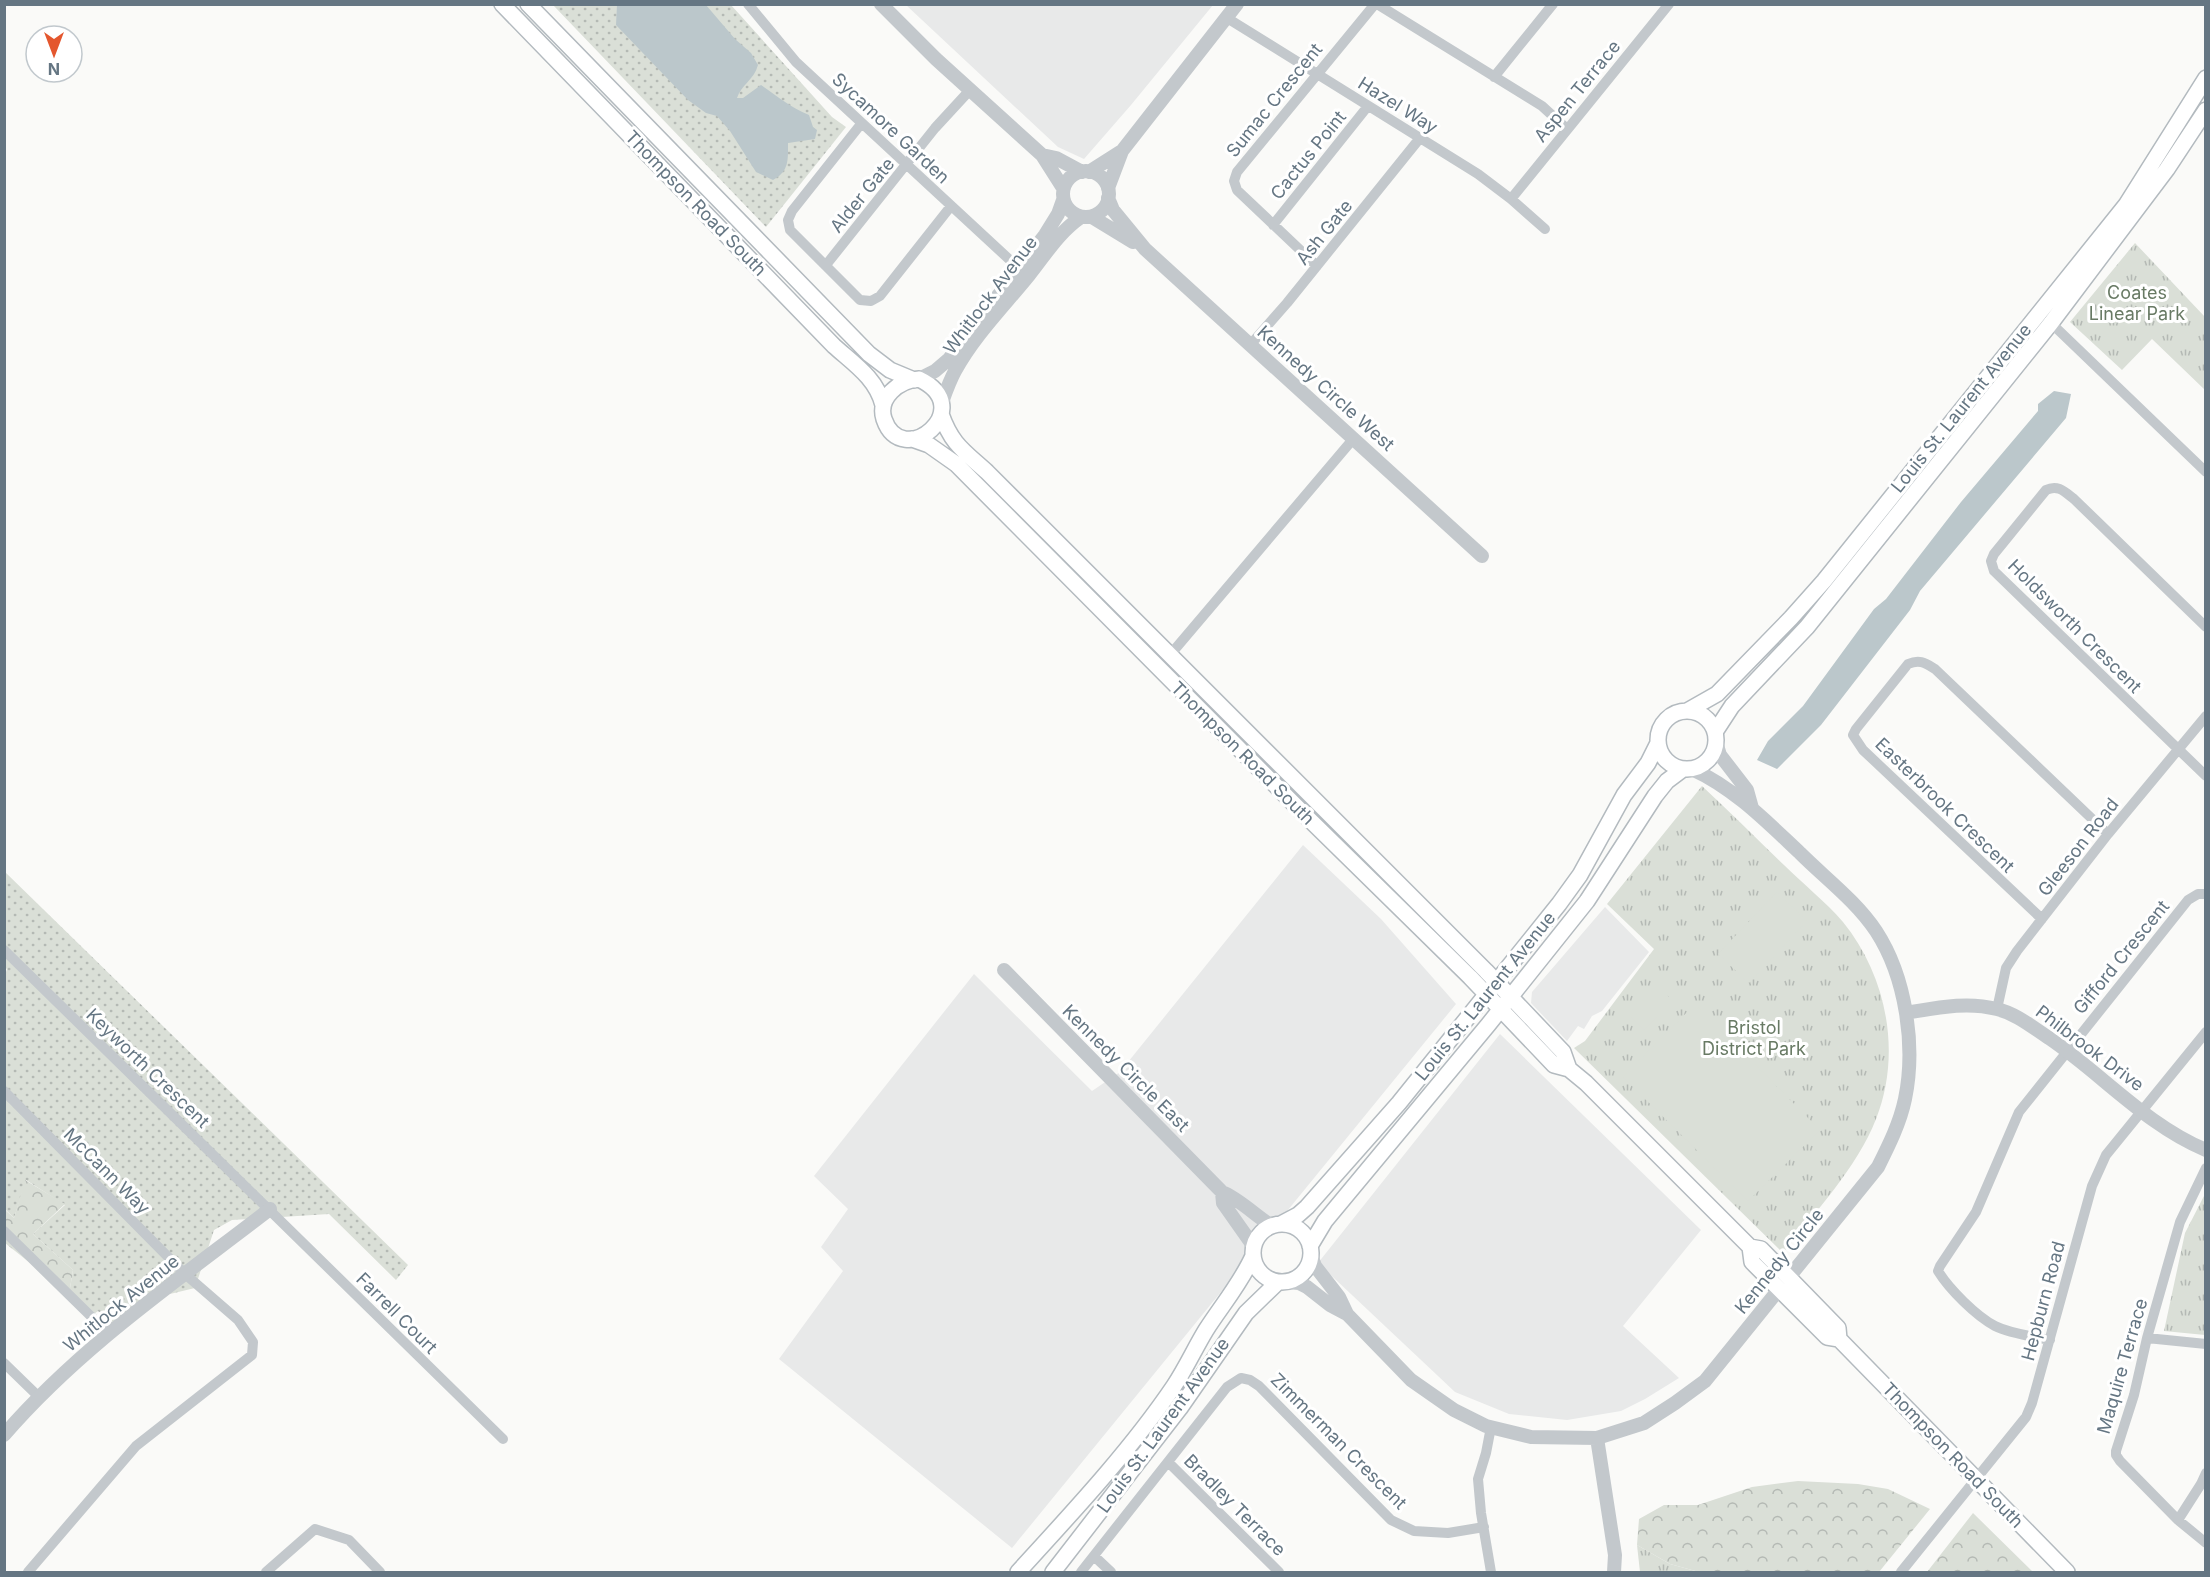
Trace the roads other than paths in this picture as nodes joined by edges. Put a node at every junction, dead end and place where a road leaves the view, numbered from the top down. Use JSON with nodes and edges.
{"nodes":[{"id":1,"x":502,"y":4,"type":"edge"},
{"id":2,"x":528,"y":4,"type":"edge"},
{"id":3,"x":748,"y":4,"type":"edge"},
{"id":4,"x":881,"y":4,"type":"edge"},
{"id":5,"x":1237,"y":4,"type":"edge"},
{"id":6,"x":1376,"y":4,"type":"edge"},
{"id":7,"x":1669,"y":4,"type":"edge"},
{"id":8,"x":1552,"y":5,"type":"edge"},
{"id":9,"x":1227,"y":18,"type":"junction"},
{"id":10,"x":1316,"y":73,"type":"junction"},
{"id":11,"x":1494,"y":77,"type":"junction"},
{"id":12,"x":2205,"y":78,"type":"edge"},
{"id":13,"x":970,"y":90,"type":"junction"},
{"id":14,"x":1368,"y":106,"type":"junction"},
{"id":15,"x":2205,"y":110,"type":"edge"},
{"id":16,"x":861,"y":124,"type":"junction"},
{"id":17,"x":1567,"y":129,"type":"junction"},
{"id":18,"x":1420,"y":138,"type":"junction"},
{"id":19,"x":1122,"y":151,"type":"junction"},
{"id":20,"x":1042,"y":155,"type":"junction"},
{"id":21,"x":906,"y":165,"type":"junction"},
{"id":22,"x":1086,"y":172,"type":"junction"},
{"id":23,"x":1108,"y":193,"type":"junction"},
{"id":24,"x":1063,"y":194,"type":"junction"},
{"id":25,"x":1511,"y":199,"type":"junction"},
{"id":26,"x":951,"y":206,"type":"junction"},
{"id":27,"x":1086,"y":217,"type":"junction"},
{"id":28,"x":1273,"y":225,"type":"junction"},
{"id":29,"x":1545,"y":230,"type":"dead end"},
{"id":30,"x":1145,"y":249,"type":"junction"},
{"id":31,"x":826,"y":266,"type":"junction"},
{"id":32,"x":1317,"y":266,"type":"junction"},
{"id":33,"x":1024,"y":272,"type":"junction"},
{"id":34,"x":2051,"y":323,"type":"junction"},
{"id":35,"x":1251,"y":344,"type":"junction"},
{"id":36,"x":916,"y":380,"type":"junction"},
{"id":37,"x":883,"y":405,"type":"junction"},
{"id":38,"x":941,"y":410,"type":"junction"},
{"id":39,"x":1354,"y":438,"type":"junction"},
{"id":40,"x":912,"y":439,"type":"junction"},
{"id":41,"x":2205,"y":472,"type":"edge"},
{"id":42,"x":1482,"y":556,"type":"dead end"},
{"id":43,"x":2205,"y":627,"type":"edge"},
{"id":44,"x":1170,"y":655,"type":"junction"},
{"id":45,"x":1686,"y":711,"type":"junction"},
{"id":46,"x":2205,"y":716,"type":"edge"},
{"id":47,"x":1716,"y":737,"type":"junction"},
{"id":48,"x":1658,"y":743,"type":"junction"},
{"id":49,"x":2178,"y":750,"type":"junction"},
{"id":50,"x":1688,"y":769,"type":"junction"},
{"id":51,"x":2205,"y":776,"type":"edge"},
{"id":52,"x":1752,"y":808,"type":"junction"},
{"id":53,"x":2108,"y":834,"type":"junction"},
{"id":54,"x":2205,"y":894,"type":"edge"},
{"id":55,"x":2042,"y":919,"type":"junction"},
{"id":56,"x":4,"y":950,"type":"edge"},
{"id":57,"x":1004,"y":970,"type":"dead end"},
{"id":58,"x":1496,"y":982,"type":"junction"},
{"id":59,"x":1486,"y":994,"type":"junction"},
{"id":60,"x":1505,"y":1003,"type":"junction"},
{"id":61,"x":1997,"y":1009,"type":"junction"},
{"id":62,"x":1906,"y":1013,"type":"junction"},
{"id":63,"x":2205,"y":1032,"type":"edge"},
{"id":64,"x":2067,"y":1050,"type":"junction"},
{"id":65,"x":4,"y":1092,"type":"edge"},
{"id":66,"x":2142,"y":1111,"type":"junction"},
{"id":67,"x":2205,"y":1150,"type":"edge"},
{"id":68,"x":2205,"y":1168,"type":"edge"},
{"id":69,"x":1222,"y":1192,"type":"junction"},
{"id":70,"x":270,"y":1209,"type":"junction"},
{"id":71,"x":1277,"y":1225,"type":"junction"},
{"id":72,"x":4,"y":1231,"type":"edge"},
{"id":73,"x":1749,"y":1247,"type":"junction"},
{"id":74,"x":1310,"y":1250,"type":"junction"},
{"id":75,"x":1253,"y":1252,"type":"junction"},
{"id":76,"x":185,"y":1274,"type":"junction"},
{"id":77,"x":1789,"y":1276,"type":"junction"},
{"id":78,"x":1282,"y":1282,"type":"junction"},
{"id":79,"x":1779,"y":1289,"type":"junction"},
{"id":80,"x":1347,"y":1314,"type":"junction"},
{"id":81,"x":109,"y":1334,"type":"junction"},
{"id":82,"x":2147,"y":1338,"type":"junction"},
{"id":83,"x":1839,"y":1339,"type":"junction"},
{"id":84,"x":2050,"y":1340,"type":"junction"},
{"id":85,"x":2205,"y":1344,"type":"edge"},
{"id":86,"x":4,"y":1364,"type":"edge"},
{"id":87,"x":39,"y":1397,"type":"junction"},
{"id":88,"x":1491,"y":1427,"type":"junction"},
{"id":89,"x":4,"y":1435,"type":"edge"},
{"id":90,"x":1597,"y":1438,"type":"junction"},
{"id":91,"x":503,"y":1439,"type":"dead end"},
{"id":92,"x":1168,"y":1462,"type":"junction"},
{"id":93,"x":2205,"y":1473,"type":"edge"},
{"id":94,"x":1976,"y":1478,"type":"junction"},
{"id":95,"x":2178,"y":1520,"type":"junction"},
{"id":96,"x":1484,"y":1527,"type":"junction"},
{"id":97,"x":2205,"y":1543,"type":"edge"},
{"id":98,"x":1094,"y":1556,"type":"junction"},
{"id":99,"x":28,"y":1572,"type":"edge"},
{"id":100,"x":266,"y":1572,"type":"edge"},
{"id":101,"x":380,"y":1572,"type":"edge"},
{"id":102,"x":1017,"y":1572,"type":"edge"},
{"id":103,"x":1053,"y":1572,"type":"edge"},
{"id":104,"x":1081,"y":1572,"type":"edge"},
{"id":105,"x":1111,"y":1572,"type":"edge"},
{"id":106,"x":1279,"y":1572,"type":"edge"},
{"id":107,"x":1491,"y":1572,"type":"edge"},
{"id":108,"x":1614,"y":1572,"type":"edge"},
{"id":109,"x":1901,"y":1572,"type":"edge"},
{"id":110,"x":2067,"y":1572,"type":"edge"}],
"edges":[{"from":1,"to":37,"type":"main road","name":"Thompson Road South"},
{"from":2,"to":36,"type":"main road","name":"Thompson Road South"},
{"from":3,"to":16,"type":"street","name":"Sycamore Garden"},
{"from":4,"to":13,"type":"street"},
{"from":5,"to":9,"type":"street"},
{"from":6,"to":10,"type":"street","name":"Sumac Crescent"},
{"from":6,"to":11,"type":"street"},
{"from":7,"to":17,"type":"street","name":"Aspen Terrace"},
{"from":8,"to":11,"type":"street"},
{"from":9,"to":10,"type":"street","name":"Hazel Way"},
{"from":9,"to":19,"type":"street"},
{"from":10,"to":14,"type":"street","name":"Hazel Way"},
{"from":10,"to":28,"type":"street","name":"Sumac Crescent"},
{"from":11,"to":17,"type":"street"},
{"from":12,"to":45,"type":"main road","name":"Louis St. Laurent Avenue"},
{"from":13,"to":20,"type":"street"},
{"from":13,"to":21,"type":"street","name":"Alder Gate"},
{"from":14,"to":18,"type":"street","name":"Hazel Way"},
{"from":14,"to":28,"type":"street","name":"Cactus Point"},
{"from":15,"to":34,"type":"main road","name":"Louis St. Laurent Avenue"},
{"from":16,"to":21,"type":"street","name":"Sycamore Garden"},
{"from":16,"to":31,"type":"street"},
{"from":17,"to":25,"type":"street","name":"Aspen Terrace"},
{"from":18,"to":25,"type":"street","name":"Hazel Way"},
{"from":18,"to":32,"type":"street","name":"Ash Gate"},
{"from":19,"to":22,"type":"street"},
{"from":19,"to":23,"type":"street"},
{"from":20,"to":22,"type":"street"},
{"from":20,"to":24,"type":"street"},
{"from":21,"to":26,"type":"street","name":"Sycamore Garden"},
{"from":21,"to":31,"type":"street","name":"Alder Gate"},
{"from":22,"to":23,"type":"street"},
{"from":22,"to":24,"type":"street"},
{"from":23,"to":27,"type":"street"},
{"from":23,"to":30,"type":"street","name":"Kennedy Circle West"},
{"from":24,"to":27,"type":"street"},
{"from":24,"to":33,"type":"street","name":"Whitlock Avenue"},
{"from":25,"to":29,"type":"street","name":"Hazel Way"},
{"from":26,"to":31,"type":"street"},
{"from":26,"to":33,"type":"street","name":"Sycamore Garden"},
{"from":27,"to":30,"type":"street","name":"Kennedy Circle West"},
{"from":27,"to":33,"type":"street","name":"Whitlock Avenue"},
{"from":28,"to":32,"type":"street","name":"Sumac Crescent"},
{"from":30,"to":35,"type":"street","name":"Kennedy Circle West"},
{"from":32,"to":35,"type":"street","name":"Ash Gate"},
{"from":33,"to":36,"type":"street","name":"Whitlock Avenue"},
{"from":33,"to":38,"type":"street","name":"Whitlock Avenue"},
{"from":34,"to":41,"type":"street"},
{"from":34,"to":47,"type":"main road","name":"Louis St. Laurent Avenue"},
{"from":35,"to":39,"type":"street","name":"Kennedy Circle West"},
{"from":36,"to":37,"type":"main road"},
{"from":36,"to":38,"type":"main road"},
{"from":37,"to":40,"type":"main road"},
{"from":38,"to":40,"type":"main road"},
{"from":38,"to":44,"type":"main road","name":"Thompson Road South"},
{"from":39,"to":42,"type":"street","name":"Kennedy Circle West"},
{"from":39,"to":44,"type":"street"},
{"from":40,"to":59,"type":"main road","name":"Thompson Road South"},
{"from":43,"to":49,"type":"street","name":"Holdsworth Crescent"},
{"from":44,"to":58,"type":"main road","name":"Thompson Road South"},
{"from":45,"to":47,"type":"main road"},
{"from":45,"to":48,"type":"main road"},
{"from":46,"to":49,"type":"street","name":"Gleeson Road"},
{"from":47,"to":50,"type":"main road"},
{"from":47,"to":52,"type":"street","name":"Kennedy Circle"},
{"from":48,"to":50,"type":"main road"},
{"from":48,"to":58,"type":"main road","name":"Louis St. Laurent Avenue"},
{"from":49,"to":51,"type":"street"},
{"from":49,"to":53,"type":"street","name":"Gleeson Road"},
{"from":50,"to":52,"type":"street","name":"Kennedy Circle"},
{"from":50,"to":60,"type":"main road","name":"Louis St. Laurent Avenue"},
{"from":52,"to":62,"type":"street","name":"Kennedy Circle"},
{"from":53,"to":55,"type":"street","name":"Gleeson Road"},
{"from":53,"to":55,"type":"street","name":"Easterbrook Crescent"},
{"from":54,"to":64,"type":"street","name":"Gifford Crescent"},
{"from":55,"to":61,"type":"street","name":"Gleeson Road"},
{"from":56,"to":70,"type":"street","name":"Keyworth Crescent"},
{"from":57,"to":69,"type":"street","name":"Kennedy Circle East"},
{"from":58,"to":59,"type":"main road","name":"Louis St. Laurent Avenue"},
{"from":58,"to":60,"type":"main road","name":"Thompson Road South"},
{"from":59,"to":60,"type":"main road","name":"Thompson Road South"},
{"from":59,"to":71,"type":"main road","name":"Louis St. Laurent Avenue"},
{"from":60,"to":73,"type":"main road","name":"Thompson Road South"},
{"from":60,"to":74,"type":"main road","name":"Louis St. Laurent Avenue"},
{"from":61,"to":62,"type":"street","name":"Philbrook Drive"},
{"from":61,"to":64,"type":"street","name":"Philbrook Drive"},
{"from":62,"to":77,"type":"street","name":"Kennedy Circle"},
{"from":63,"to":66,"type":"street","name":"Hepburn Road"},
{"from":64,"to":66,"type":"street","name":"Philbrook Drive"},
{"from":64,"to":84,"type":"street","name":"Gifford Crescent"},
{"from":65,"to":76,"type":"street","name":"McCann Way"},
{"from":66,"to":67,"type":"street","name":"Philbrook Drive"},
{"from":66,"to":84,"type":"street","name":"Hepburn Road"},
{"from":68,"to":82,"type":"street","name":"Maquire Terrace"},
{"from":69,"to":71,"type":"street","name":"Kennedy Circle East"},
{"from":69,"to":75,"type":"street","name":"Kennedy Circle East"},
{"from":70,"to":76,"type":"street","name":"Whitlock Avenue"},
{"from":70,"to":91,"type":"street","name":"Farrell Court"},
{"from":71,"to":74,"type":"main road"},
{"from":71,"to":75,"type":"main road"},
{"from":72,"to":81,"type":"street"},
{"from":73,"to":77,"type":"main road","name":"Thompson Road South"},
{"from":73,"to":79,"type":"main road","name":"Thompson Road South"},
{"from":74,"to":78,"type":"main road"},
{"from":74,"to":80,"type":"street","name":"Kennedy Circle"},
{"from":75,"to":78,"type":"main road"},
{"from":75,"to":102,"type":"main road","name":"Louis St. Laurent Avenue"},
{"from":76,"to":81,"type":"street","name":"Whitlock Avenue"},
{"from":76,"to":99,"type":"street","name":"McCann Way"},
{"from":77,"to":79,"type":"street","name":"Kennedy Circle"},
{"from":77,"to":83,"type":"main road","name":"Thompson Road South"},
{"from":78,"to":80,"type":"street","name":"Kennedy Circle"},
{"from":78,"to":103,"type":"main road","name":"Louis St. Laurent Avenue"},
{"from":79,"to":83,"type":"main road","name":"Thompson Road South"},
{"from":79,"to":90,"type":"street","name":"Kennedy Circle"},
{"from":80,"to":88,"type":"street","name":"Kennedy Circle"},
{"from":81,"to":87,"type":"street","name":"Whitlock Avenue"},
{"from":82,"to":85,"type":"street"},
{"from":82,"to":95,"type":"street","name":"Maquire Terrace"},
{"from":83,"to":94,"type":"main road","name":"Thompson Road South"},
{"from":84,"to":94,"type":"street","name":"Hepburn Road"},
{"from":86,"to":87,"type":"street"},
{"from":87,"to":89,"type":"street","name":"Whitlock Avenue"},
{"from":88,"to":90,"type":"street","name":"Kennedy Circle"},
{"from":88,"to":96,"type":"street"},
{"from":90,"to":108,"type":"street"},
{"from":92,"to":96,"type":"street","name":"Zimmerman Crescent"},
{"from":92,"to":98,"type":"street","name":"Zimmerman Crescent"},
{"from":92,"to":106,"type":"street","name":"Bradley Terrace"},
{"from":93,"to":95,"type":"street"},
{"from":94,"to":109,"type":"street","name":"Hepburn Road"},
{"from":94,"to":110,"type":"main road","name":"Thompson Road South"},
{"from":95,"to":97,"type":"street","name":"Maquire Terrace"},
{"from":96,"to":107,"type":"street"},
{"from":98,"to":104,"type":"street","name":"Zimmerman Crescent"},
{"from":98,"to":105,"type":"street"},
{"from":100,"to":101,"type":"street"}]}
